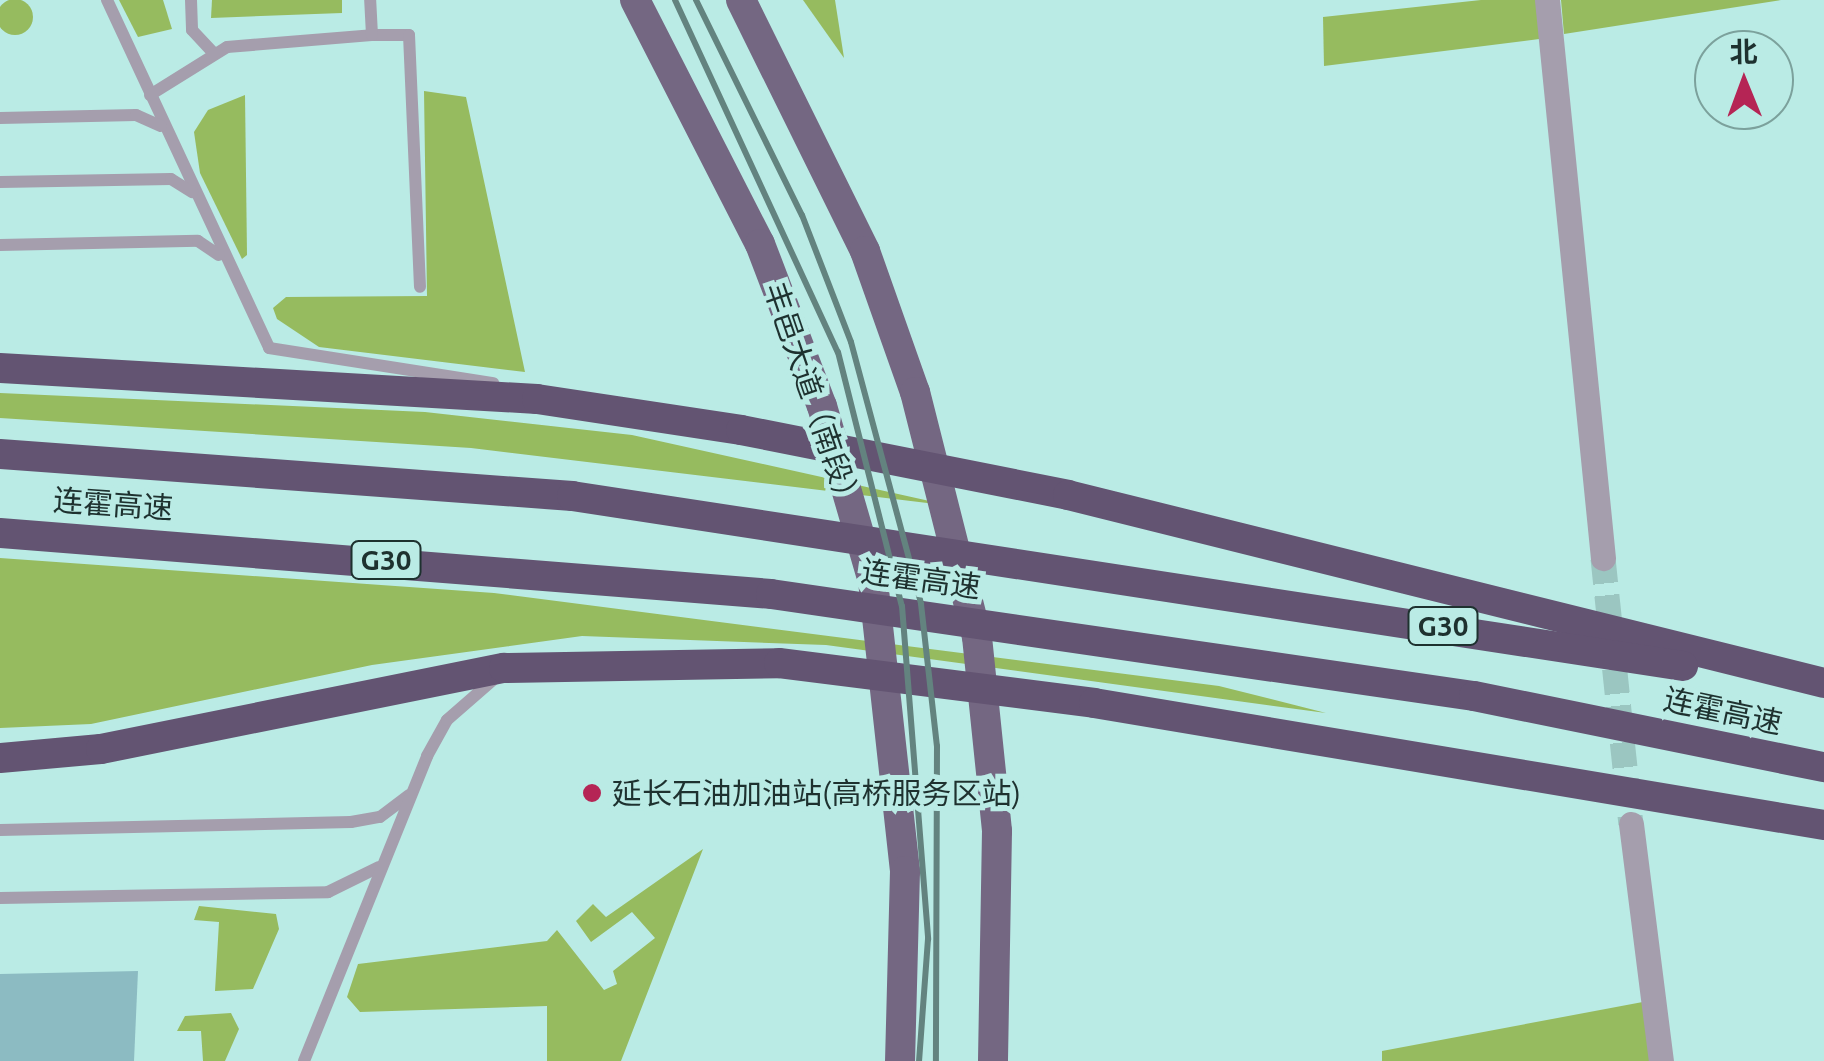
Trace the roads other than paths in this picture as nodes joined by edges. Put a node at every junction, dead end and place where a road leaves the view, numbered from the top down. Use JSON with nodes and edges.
{"nodes":[{"id":1,"x":107,"y":0,"type":"edge"},
{"id":2,"x":191,"y":0,"type":"edge"},
{"id":3,"x":370,"y":0,"type":"edge"},
{"id":4,"x":635,"y":0,"type":"edge"},
{"id":5,"x":741,"y":0,"type":"edge"},
{"id":6,"x":1547,"y":0,"type":"edge"},
{"id":7,"x":372,"y":35,"type":"junction"},
{"id":8,"x":214,"y":54,"type":"junction"},
{"id":9,"x":150,"y":96,"type":"junction"},
{"id":10,"x":0,"y":118,"type":"edge"},
{"id":11,"x":166,"y":131,"type":"junction"},
{"id":12,"x":0,"y":182,"type":"edge"},
{"id":13,"x":196,"y":198,"type":"junction"},
{"id":14,"x":0,"y":245,"type":"edge"},
{"id":15,"x":226,"y":264,"type":"junction"},
{"id":16,"x":420,"y":287,"type":"dead end"},
{"id":17,"x":0,"y":368,"type":"edge"},
{"id":18,"x":587,"y":407,"type":"junction"},
{"id":19,"x":0,"y":454,"type":"edge"},
{"id":20,"x":0,"y":533,"type":"edge"},
{"id":21,"x":1603,"y":558,"type":"tunnel mouth"},
{"id":22,"x":531,"y":666,"type":"junction"},
{"id":23,"x":1824,"y":682,"type":"edge"},
{"id":24,"x":1824,"y":690,"type":"edge"},
{"id":25,"x":0,"y":758,"type":"edge"},
{"id":26,"x":1824,"y":767,"type":"edge"},
{"id":27,"x":409,"y":795,"type":"junction"},
{"id":28,"x":1630,"y":824,"type":"tunnel mouth"},
{"id":29,"x":1824,"y":825,"type":"edge"},
{"id":30,"x":0,"y":830,"type":"edge"},
{"id":31,"x":385,"y":860,"type":"junction"},
{"id":32,"x":0,"y":898,"type":"edge"},
{"id":33,"x":304,"y":1061,"type":"edge"},
{"id":34,"x":900,"y":1061,"type":"edge"},
{"id":35,"x":993,"y":1061,"type":"edge"},
{"id":36,"x":1661,"y":1061,"type":"edge"}],
"edges":[{"from":1,"to":9,"type":"lane"},
{"from":2,"to":8,"type":"lane"},
{"from":3,"to":7,"type":"lane"},
{"from":4,"to":34,"type":"main road","name":"丰邑大道（南段）"},
{"from":5,"to":35,"type":"main road"},
{"from":6,"to":21,"type":"street"},
{"from":7,"to":8,"type":"lane"},
{"from":7,"to":16,"type":"lane"},
{"from":8,"to":9,"type":"lane"},
{"from":9,"to":11,"type":"lane"},
{"from":10,"to":11,"type":"lane"},
{"from":11,"to":13,"type":"lane"},
{"from":12,"to":13,"type":"lane"},
{"from":13,"to":15,"type":"lane"},
{"from":14,"to":15,"type":"lane"},
{"from":15,"to":18,"type":"lane"},
{"from":17,"to":18,"type":"highway"},
{"from":18,"to":23,"type":"highway"},
{"from":19,"to":24,"type":"highway","name":"连霍高速","number":"G30"},
{"from":20,"to":26,"type":"highway","name":"连霍高速","number":"G30"},
{"from":22,"to":25,"type":"highway"},
{"from":22,"to":27,"type":"lane"},
{"from":22,"to":29,"type":"highway"},
{"from":27,"to":30,"type":"lane"},
{"from":27,"to":31,"type":"lane"},
{"from":28,"to":36,"type":"street"},
{"from":31,"to":32,"type":"lane"},
{"from":31,"to":33,"type":"lane"}]}
